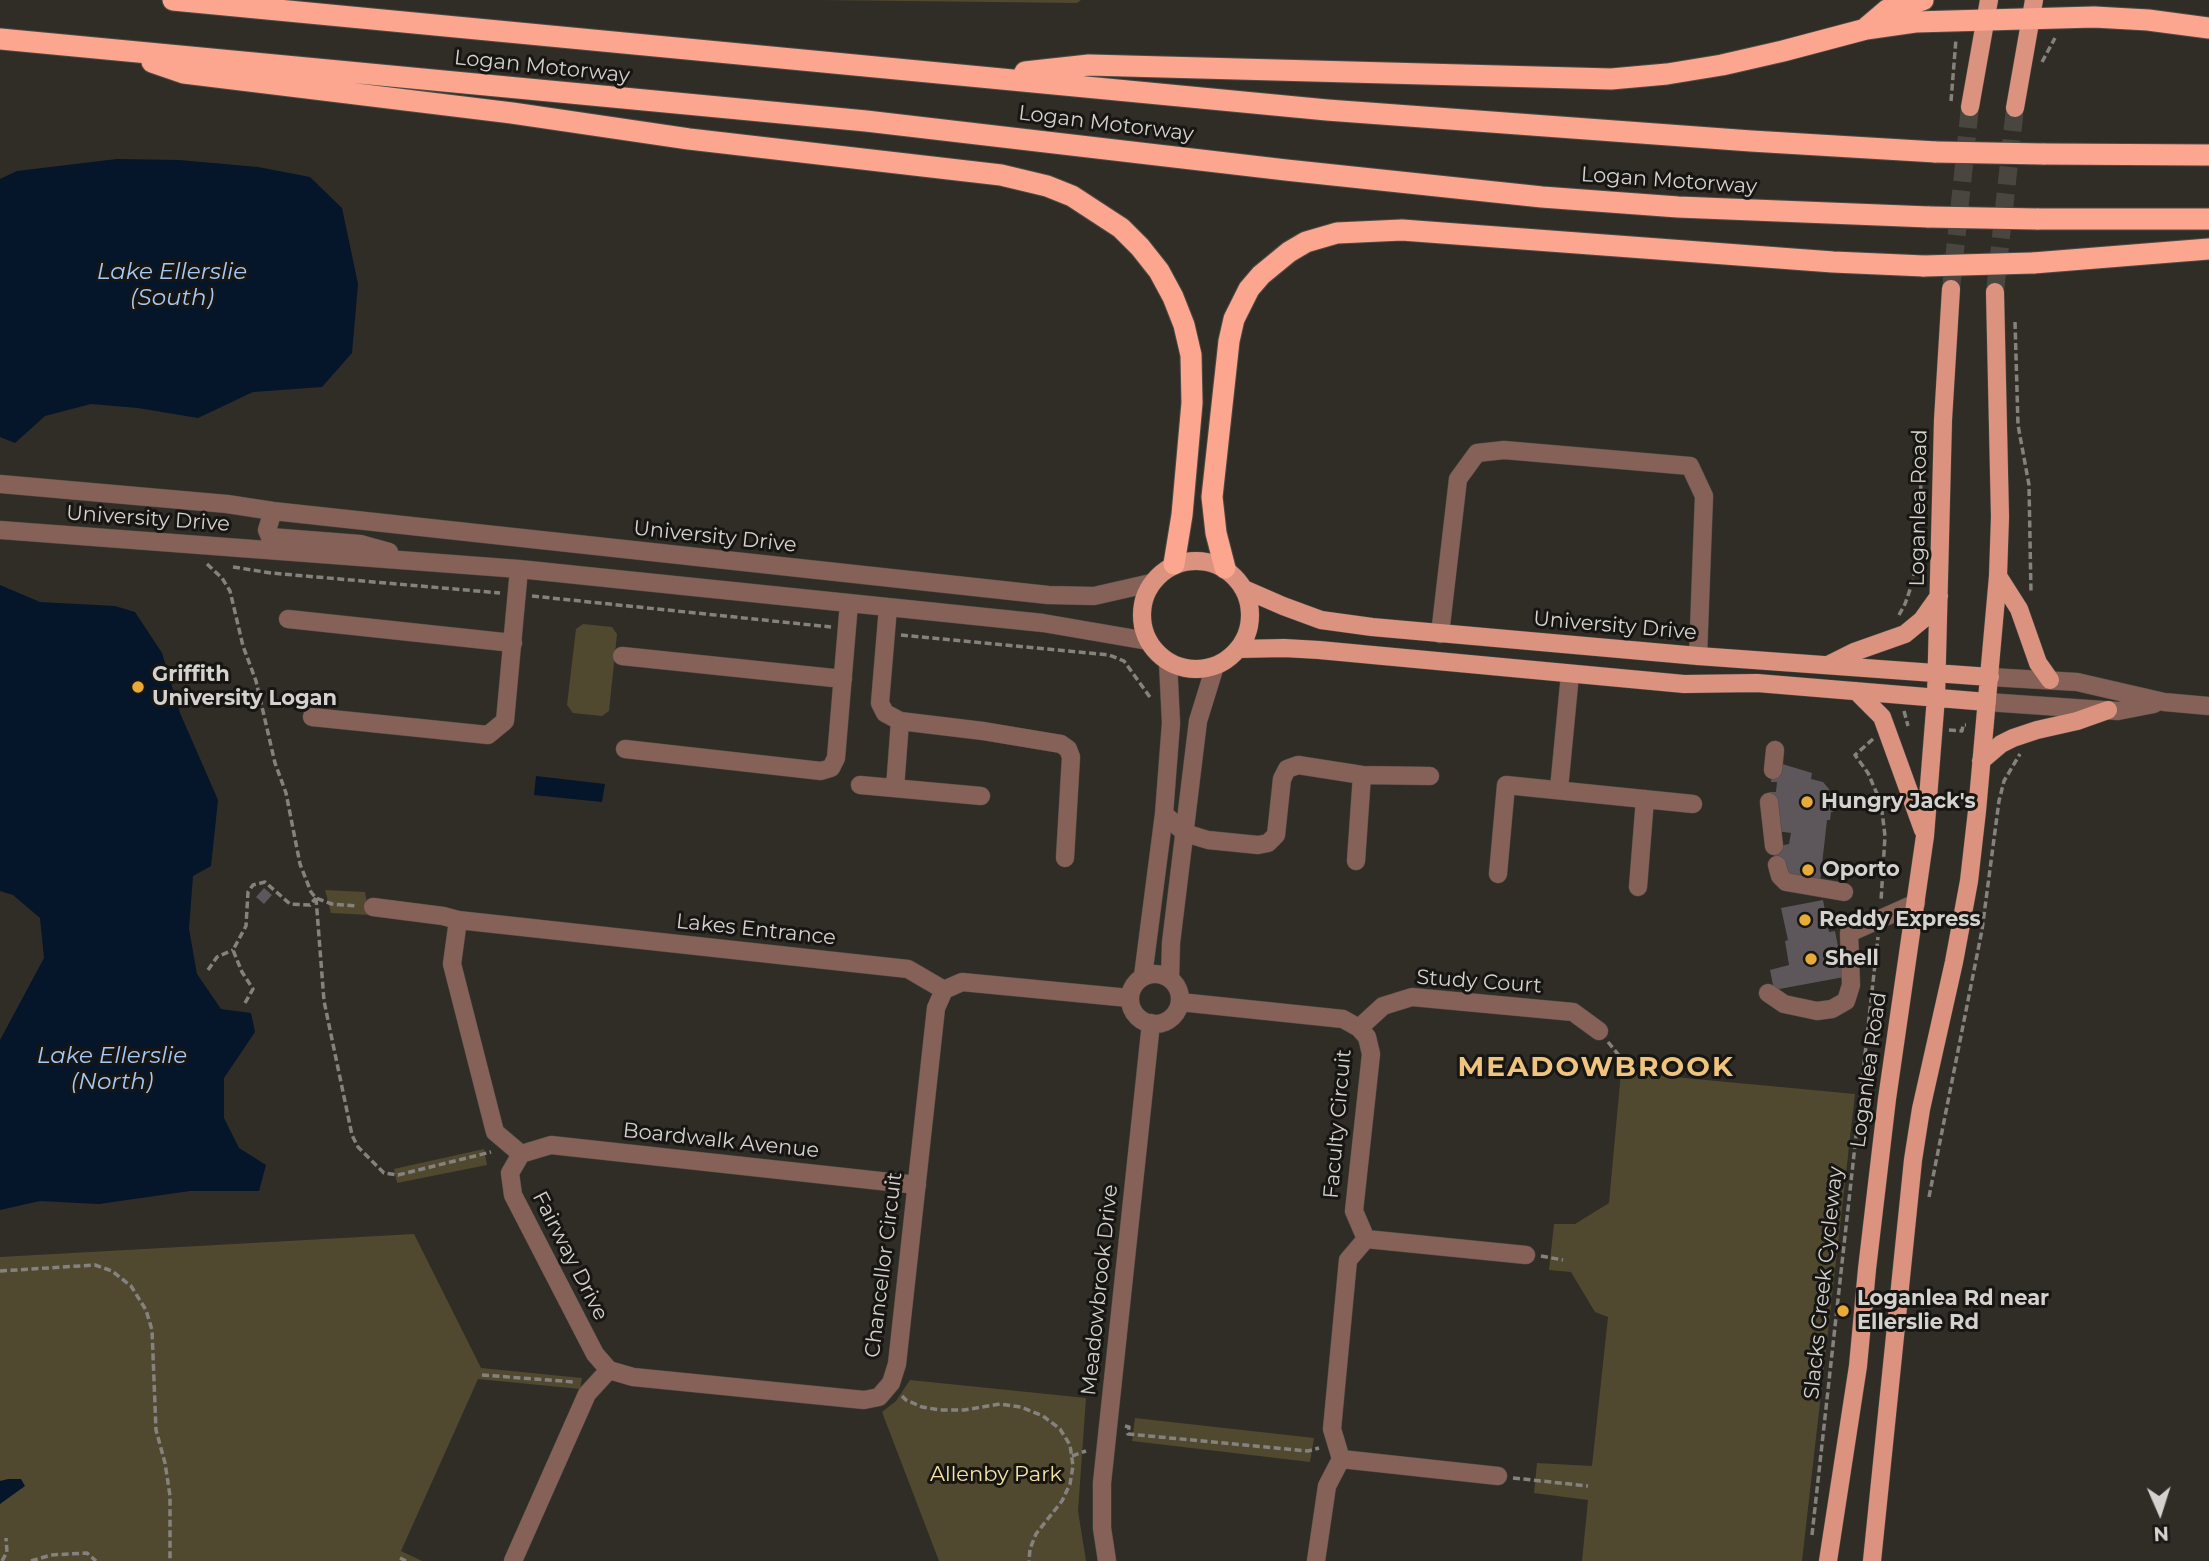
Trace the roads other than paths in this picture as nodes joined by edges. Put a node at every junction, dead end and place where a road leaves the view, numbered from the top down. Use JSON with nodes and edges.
{"nodes":[{"id":1,"x":173,"y":0,"type":"edge"},
{"id":2,"x":1923,"y":0,"type":"edge"},
{"id":3,"x":2087,"y":8,"type":"edge"},
{"id":4,"x":1987,"y":10,"type":"edge"},
{"id":5,"x":2032,"y":10,"type":"edge"},
{"id":6,"x":2209,"y":28,"type":"edge"},
{"id":7,"x":1866,"y":29,"type":"junction"},
{"id":8,"x":0,"y":39,"type":"edge"},
{"id":9,"x":121,"y":51,"type":"junction"},
{"id":10,"x":984,"y":77,"type":"junction"},
{"id":11,"x":1970,"y":107,"type":"tunnel mouth"},
{"id":12,"x":2015,"y":108,"type":"tunnel mouth"},
{"id":13,"x":2209,"y":155,"type":"edge"},
{"id":14,"x":2209,"y":219,"type":"edge"},
{"id":15,"x":2209,"y":249,"type":"edge"},
{"id":16,"x":1951,"y":289,"type":"tunnel mouth"},
{"id":17,"x":1995,"y":292,"type":"tunnel mouth"},
{"id":18,"x":0,"y":484,"type":"edge"},
{"id":19,"x":273,"y":511,"type":"junction"},
{"id":20,"x":0,"y":530,"type":"edge"},
{"id":21,"x":419,"y":562,"type":"junction"},
{"id":22,"x":1174,"y":564,"type":"junction"},
{"id":23,"x":1225,"y":568,"type":"junction"},
{"id":24,"x":519,"y":569,"type":"junction"},
{"id":25,"x":1998,"y":576,"type":"junction"},
{"id":26,"x":1151,"y":583,"type":"junction"},
{"id":27,"x":1244,"y":589,"type":"junction"},
{"id":28,"x":1940,"y":595,"type":"junction"},
{"id":29,"x":849,"y":603,"type":"junction"},
{"id":30,"x":888,"y":607,"type":"junction"},
{"id":31,"x":288,"y":619,"type":"dead end"},
{"id":32,"x":1440,"y":634,"type":"junction"},
{"id":33,"x":1148,"y":641,"type":"junction"},
{"id":34,"x":513,"y":643,"type":"junction"},
{"id":35,"x":1238,"y":649,"type":"junction"},
{"id":36,"x":622,"y":656,"type":"dead end"},
{"id":37,"x":1698,"y":656,"type":"junction"},
{"id":38,"x":1168,"y":662,"type":"junction"},
{"id":39,"x":1830,"y":664,"type":"junction"},
{"id":40,"x":1215,"y":666,"type":"junction"},
{"id":41,"x":1937,"y":673,"type":"junction"},
{"id":42,"x":1570,"y":674,"type":"junction"},
{"id":43,"x":1990,"y":677,"type":"junction"},
{"id":44,"x":843,"y":679,"type":"junction"},
{"id":45,"x":2050,"y":680,"type":"junction"},
{"id":46,"x":1856,"y":691,"type":"junction"},
{"id":47,"x":1936,"y":697,"type":"junction"},
{"id":48,"x":1987,"y":702,"type":"junction"},
{"id":49,"x":2165,"y":702,"type":"junction"},
{"id":50,"x":2209,"y":706,"type":"edge"},
{"id":51,"x":2108,"y":710,"type":"junction"},
{"id":52,"x":312,"y":717,"type":"dead end"},
{"id":53,"x":900,"y":721,"type":"junction"},
{"id":54,"x":625,"y":749,"type":"dead end"},
{"id":55,"x":1775,"y":750,"type":"dead end"},
{"id":56,"x":1981,"y":761,"type":"junction"},
{"id":57,"x":1362,"y":775,"type":"junction"},
{"id":58,"x":1430,"y":776,"type":"dead end"},
{"id":59,"x":860,"y":785,"type":"dead end"},
{"id":60,"x":895,"y":788,"type":"junction"},
{"id":61,"x":1559,"y":789,"type":"junction"},
{"id":62,"x":981,"y":796,"type":"dead end"},
{"id":63,"x":1645,"y":799,"type":"junction"},
{"id":64,"x":1693,"y":804,"type":"dead end"},
{"id":65,"x":1164,"y":814,"type":"junction"},
{"id":66,"x":1185,"y":833,"type":"junction"},
{"id":67,"x":1925,"y":836,"type":"junction"},
{"id":68,"x":1774,"y":846,"type":"dead end"},
{"id":69,"x":1065,"y":858,"type":"dead end"},
{"id":70,"x":1356,"y":861,"type":"dead end"},
{"id":71,"x":1777,"y":865,"type":"dead end"},
{"id":72,"x":1498,"y":874,"type":"dead end"},
{"id":73,"x":1638,"y":887,"type":"dead end"},
{"id":74,"x":1844,"y":892,"type":"dead end"},
{"id":75,"x":1916,"y":903,"type":"junction"},
{"id":76,"x":373,"y":907,"type":"road end"},
{"id":77,"x":457,"y":920,"type":"junction"},
{"id":78,"x":1143,"y":976,"type":"junction"},
{"id":79,"x":1170,"y":979,"type":"junction"},
{"id":80,"x":944,"y":989,"type":"junction"},
{"id":81,"x":1768,"y":993,"type":"dead end"},
{"id":82,"x":1129,"y":998,"type":"junction"},
{"id":83,"x":1180,"y":1002,"type":"junction"},
{"id":84,"x":1151,"y":1023,"type":"junction"},
{"id":85,"x":1359,"y":1028,"type":"junction"},
{"id":86,"x":1600,"y":1031,"type":"road end"},
{"id":87,"x":521,"y":1154,"type":"junction"},
{"id":88,"x":917,"y":1185,"type":"junction"},
{"id":89,"x":1366,"y":1239,"type":"junction"},
{"id":90,"x":1525,"y":1255,"type":"dead end"},
{"id":91,"x":603,"y":1376,"type":"junction"},
{"id":92,"x":1341,"y":1459,"type":"junction"},
{"id":93,"x":1497,"y":1476,"type":"road end"},
{"id":94,"x":513,"y":1561,"type":"edge"},
{"id":95,"x":1107,"y":1561,"type":"edge"},
{"id":96,"x":1316,"y":1561,"type":"edge"},
{"id":97,"x":1828,"y":1561,"type":"edge"},
{"id":98,"x":1872,"y":1561,"type":"edge"}],
"edges":[{"from":1,"to":10,"type":"highway","name":"Logan Motorway"},
{"from":2,"to":7,"type":"highway"},
{"from":3,"to":5,"type":"highway"},
{"from":3,"to":6,"type":"highway"},
{"from":4,"to":5,"type":"highway"},
{"from":4,"to":7,"type":"highway"},
{"from":4,"to":11,"type":"main road"},
{"from":5,"to":12,"type":"main road"},
{"from":7,"to":10,"type":"highway"},
{"from":8,"to":9,"type":"highway","name":"Logan Motorway"},
{"from":9,"to":14,"type":"highway","name":"Logan Motorway","bridge":true},
{"from":9,"to":22,"type":"highway"},
{"from":10,"to":13,"type":"highway","name":"Logan Motorway","bridge":true},
{"from":15,"to":23,"type":"highway","bridge":true},
{"from":16,"to":28,"type":"main road","name":"Loganlea Road"},
{"from":17,"to":25,"type":"main road"},
{"from":18,"to":19,"type":"street","name":"University Drive"},
{"from":19,"to":21,"type":"street","name":"University Drive"},
{"from":19,"to":26,"type":"street","name":"University Drive"},
{"from":20,"to":21,"type":"street","name":"University Drive"},
{"from":21,"to":24,"type":"street","name":"University Drive"},
{"from":22,"to":23,"type":"main road"},
{"from":22,"to":26,"type":"main road"},
{"from":23,"to":27,"type":"main road"},
{"from":24,"to":29,"type":"street","name":"University Drive"},
{"from":24,"to":34,"type":"street"},
{"from":25,"to":43,"type":"main road"},
{"from":25,"to":45,"type":"main road"},
{"from":26,"to":33,"type":"main road"},
{"from":27,"to":32,"type":"main road","name":"University Drive"},
{"from":27,"to":35,"type":"main road"},
{"from":28,"to":39,"type":"main road"},
{"from":28,"to":41,"type":"main road","name":"Loganlea Road"},
{"from":29,"to":30,"type":"street","name":"University Drive"},
{"from":29,"to":44,"type":"street"},
{"from":30,"to":33,"type":"street","name":"University Drive"},
{"from":30,"to":53,"type":"street"},
{"from":31,"to":34,"type":"street"},
{"from":32,"to":37,"type":"main road","name":"University Drive"},
{"from":32,"to":37,"type":"street"},
{"from":33,"to":38,"type":"main road"},
{"from":34,"to":52,"type":"street"},
{"from":35,"to":40,"type":"main road"},
{"from":35,"to":42,"type":"main road"},
{"from":36,"to":44,"type":"street"},
{"from":37,"to":39,"type":"main road","name":"University Drive"},
{"from":38,"to":40,"type":"main road"},
{"from":38,"to":65,"type":"street"},
{"from":39,"to":41,"type":"main road","name":"University Drive"},
{"from":40,"to":66,"type":"street"},
{"from":41,"to":43,"type":"main road","name":"University Drive"},
{"from":41,"to":47,"type":"main road","name":"Loganlea Road"},
{"from":42,"to":46,"type":"main road"},
{"from":42,"to":61,"type":"street"},
{"from":43,"to":45,"type":"street"},
{"from":43,"to":48,"type":"main road"},
{"from":44,"to":54,"type":"street"},
{"from":45,"to":49,"type":"street"},
{"from":46,"to":47,"type":"main road"},
{"from":46,"to":67,"type":"main road"},
{"from":47,"to":48,"type":"main road"},
{"from":47,"to":67,"type":"main road","name":"Loganlea Road"},
{"from":48,"to":51,"type":"street"},
{"from":48,"to":56,"type":"main road"},
{"from":49,"to":50,"type":"street"},
{"from":49,"to":51,"type":"street"},
{"from":51,"to":56,"type":"main road"},
{"from":53,"to":60,"type":"street"},
{"from":53,"to":69,"type":"street"},
{"from":55,"to":68,"type":"street"},
{"from":56,"to":98,"type":"main road"},
{"from":57,"to":58,"type":"street"},
{"from":57,"to":66,"type":"street"},
{"from":57,"to":70,"type":"street"},
{"from":59,"to":60,"type":"street"},
{"from":60,"to":62,"type":"street"},
{"from":61,"to":63,"type":"street"},
{"from":61,"to":72,"type":"street"},
{"from":63,"to":64,"type":"street"},
{"from":63,"to":73,"type":"street"},
{"from":65,"to":66,"type":"street"},
{"from":65,"to":78,"type":"street"},
{"from":66,"to":79,"type":"street"},
{"from":67,"to":75,"type":"main road","name":"Loganlea Road"},
{"from":71,"to":74,"type":"street"},
{"from":75,"to":81,"type":"street"},
{"from":75,"to":97,"type":"main road","name":"Loganlea Road"},
{"from":76,"to":77,"type":"street","name":"Lakes Entrance"},
{"from":77,"to":80,"type":"street","name":"Lakes Entrance"},
{"from":77,"to":87,"type":"street"},
{"from":78,"to":79,"type":"street"},
{"from":78,"to":82,"type":"street"},
{"from":79,"to":83,"type":"street"},
{"from":80,"to":82,"type":"street"},
{"from":80,"to":88,"type":"street","name":"Chancellor Circuit"},
{"from":82,"to":84,"type":"street"},
{"from":83,"to":84,"type":"street"},
{"from":83,"to":85,"type":"street","name":"Faculty Circuit"},
{"from":84,"to":95,"type":"street","name":"Meadowbrook Drive"},
{"from":85,"to":86,"type":"street","name":"Study Court"},
{"from":85,"to":89,"type":"street","name":"Faculty Circuit"},
{"from":87,"to":88,"type":"street","name":"Boardwalk Avenue"},
{"from":87,"to":91,"type":"street","name":"Fairway Drive"},
{"from":88,"to":91,"type":"street","name":"Chancellor Circuit"},
{"from":89,"to":90,"type":"street"},
{"from":89,"to":92,"type":"street"},
{"from":91,"to":94,"type":"street"},
{"from":92,"to":93,"type":"street"},
{"from":92,"to":96,"type":"street"}]}
